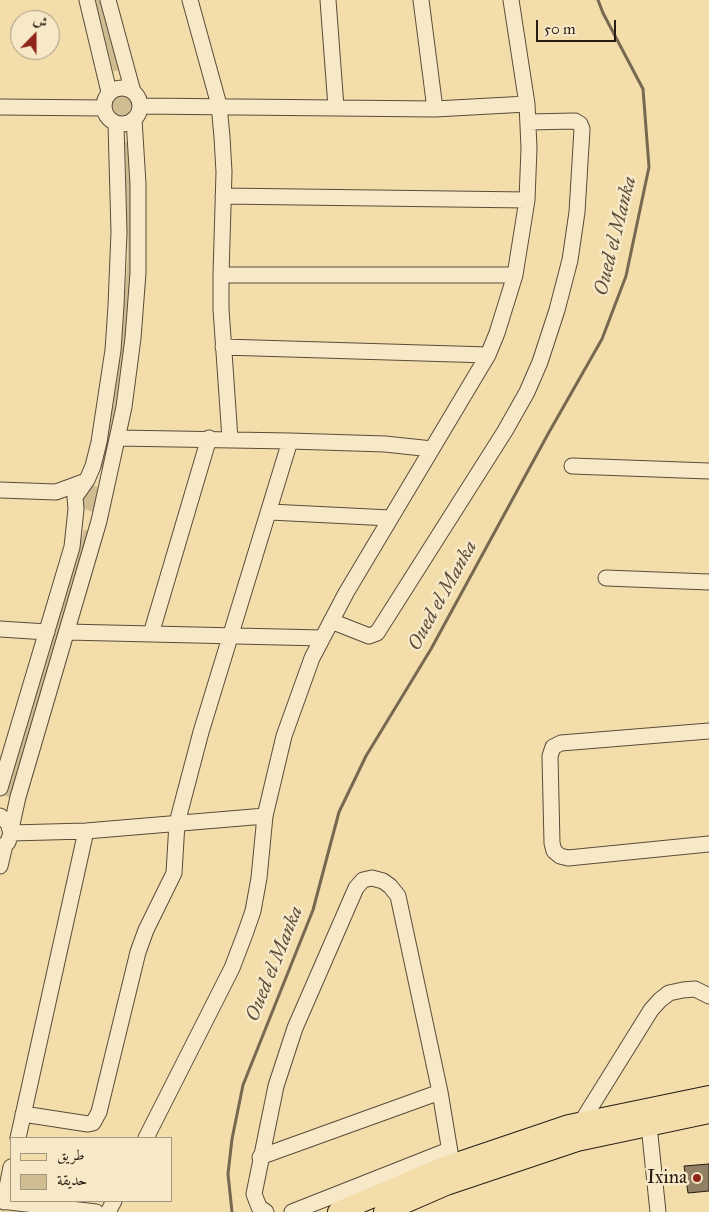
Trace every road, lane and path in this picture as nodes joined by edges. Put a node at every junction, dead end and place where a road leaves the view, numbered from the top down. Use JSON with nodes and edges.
{"nodes":[{"id":1,"x":87,"y":0,"type":"edge"},
{"id":2,"x":108,"y":0,"type":"edge"},
{"id":3,"x":190,"y":0,"type":"edge"},
{"id":4,"x":328,"y":0,"type":"edge"},
{"id":5,"x":421,"y":0,"type":"edge"},
{"id":6,"x":511,"y":0,"type":"edge"},
{"id":7,"x":109,"y":92,"type":"junction"},
{"id":8,"x":133,"y":92,"type":"junction"},
{"id":9,"x":527,"y":104,"type":"junction"},
{"id":10,"x":219,"y":106,"type":"junction"},
{"id":11,"x":0,"y":107,"type":"edge"},
{"id":12,"x":336,"y":107,"type":"junction"},
{"id":13,"x":103,"y":108,"type":"junction"},
{"id":14,"x":435,"y":109,"type":"junction"},
{"id":15,"x":137,"y":113,"type":"junction"},
{"id":16,"x":528,"y":122,"type":"junction"},
{"id":17,"x":116,"y":124,"type":"junction"},
{"id":18,"x":223,"y":196,"type":"junction"},
{"id":19,"x":527,"y":200,"type":"junction"},
{"id":20,"x":220,"y":275,"type":"junction"},
{"id":21,"x":515,"y":275,"type":"junction"},
{"id":22,"x":224,"y":348,"type":"junction"},
{"id":23,"x":488,"y":355,"type":"junction"},
{"id":24,"x":118,"y":438,"type":"junction"},
{"id":25,"x":209,"y":438,"type":"junction"},
{"id":26,"x":230,"y":439,"type":"junction"},
{"id":27,"x":290,"y":440,"type":"junction"},
{"id":28,"x":432,"y":449,"type":"junction"},
{"id":29,"x":572,"y":466,"type":"dead end"},
{"id":30,"x":709,"y":471,"type":"edge"},
{"id":31,"x":110,"y":477,"type":"junction"},
{"id":32,"x":87,"y":480,"type":"junction"},
{"id":33,"x":0,"y":490,"type":"edge"},
{"id":34,"x":56,"y":492,"type":"junction"},
{"id":35,"x":76,"y":509,"type":"junction"},
{"id":36,"x":270,"y":512,"type":"junction"},
{"id":37,"x":390,"y":518,"type":"junction"},
{"id":38,"x":99,"y":521,"type":"junction"},
{"id":39,"x":606,"y":578,"type":"dead end"},
{"id":40,"x":709,"y":582,"type":"edge"},
{"id":41,"x":331,"y":621,"type":"junction"},
{"id":42,"x":0,"y":629,"type":"edge"},
{"id":43,"x":46,"y":632,"type":"junction"},
{"id":44,"x":67,"y":632,"type":"junction"},
{"id":45,"x":151,"y":634,"type":"junction"},
{"id":46,"x":231,"y":636,"type":"junction"},
{"id":47,"x":322,"y":638,"type":"junction"},
{"id":48,"x":709,"y":731,"type":"edge"},
{"id":49,"x":0,"y":788,"type":"edge"},
{"id":50,"x":0,"y":816,"type":"edge"},
{"id":51,"x":265,"y":816,"type":"junction"},
{"id":52,"x":177,"y":823,"type":"junction"},
{"id":53,"x":86,"y":831,"type":"junction"},
{"id":54,"x":7,"y":839,"type":"edge"},
{"id":55,"x":709,"y":844,"type":"edge"},
{"id":56,"x":0,"y":866,"type":"edge"},
{"id":57,"x":709,"y":996,"type":"edge"},
{"id":58,"x":440,"y":1092,"type":"junction"},
{"id":59,"x":709,"y":1096,"type":"edge"},
{"id":60,"x":23,"y":1114,"type":"junction"},
{"id":61,"x":709,"y":1114,"type":"edge"},
{"id":62,"x":648,"y":1116,"type":"junction"},
{"id":63,"x":582,"y":1121,"type":"junction"},
{"id":64,"x":18,"y":1137,"type":"edge"},
{"id":65,"x":147,"y":1137,"type":"edge"},
{"id":66,"x":260,"y":1157,"type":"junction"},
{"id":67,"x":450,"y":1157,"type":"junction"},
{"id":68,"x":10,"y":1171,"type":"edge"},
{"id":69,"x":2,"y":1201,"type":"edge"},
{"id":70,"x":11,"y":1202,"type":"edge"},
{"id":71,"x":388,"y":1211,"type":"edge"},
{"id":72,"x":96,"y":1212,"type":"edge"},
{"id":73,"x":266,"y":1212,"type":"edge"},
{"id":74,"x":292,"y":1212,"type":"edge"},
{"id":75,"x":338,"y":1212,"type":"edge"},
{"id":76,"x":658,"y":1212,"type":"edge"}],
"edges":[{"from":1,"to":7,"type":"street"},
{"from":2,"to":8,"type":"street"},
{"from":3,"to":10,"type":"street"},
{"from":4,"to":12,"type":"street"},
{"from":5,"to":14,"type":"street"},
{"from":6,"to":9,"type":"street"},
{"from":7,"to":8,"type":"street"},
{"from":7,"to":13,"type":"street"},
{"from":8,"to":15,"type":"street"},
{"from":9,"to":14,"type":"street"},
{"from":9,"to":16,"type":"street"},
{"from":10,"to":12,"type":"street"},
{"from":10,"to":15,"type":"street"},
{"from":10,"to":18,"type":"street"},
{"from":11,"to":13,"type":"street"},
{"from":12,"to":14,"type":"street"},
{"from":13,"to":17,"type":"street"},
{"from":15,"to":17,"type":"street"},
{"from":15,"to":24,"type":"street"},
{"from":16,"to":19,"type":"street"},
{"from":16,"to":41,"type":"street"},
{"from":17,"to":32,"type":"street"},
{"from":18,"to":19,"type":"street"},
{"from":18,"to":20,"type":"street"},
{"from":19,"to":21,"type":"street"},
{"from":20,"to":21,"type":"street"},
{"from":20,"to":22,"type":"street"},
{"from":21,"to":23,"type":"street"},
{"from":22,"to":23,"type":"street"},
{"from":22,"to":26,"type":"street"},
{"from":23,"to":28,"type":"street"},
{"from":24,"to":25,"type":"street"},
{"from":24,"to":31,"type":"street"},
{"from":25,"to":26,"type":"street"},
{"from":25,"to":45,"type":"street"},
{"from":26,"to":27,"type":"street"},
{"from":27,"to":28,"type":"street"},
{"from":27,"to":36,"type":"street"},
{"from":28,"to":37,"type":"street"},
{"from":29,"to":30,"type":"street"},
{"from":31,"to":32,"type":"street"},
{"from":31,"to":38,"type":"street"},
{"from":32,"to":34,"type":"street"},
{"from":32,"to":35,"type":"street"},
{"from":33,"to":34,"type":"street"},
{"from":34,"to":35,"type":"street"},
{"from":35,"to":38,"type":"street"},
{"from":35,"to":43,"type":"street"},
{"from":36,"to":37,"type":"street"},
{"from":36,"to":46,"type":"street"},
{"from":37,"to":41,"type":"street"},
{"from":38,"to":44,"type":"street"},
{"from":39,"to":40,"type":"street"},
{"from":41,"to":47,"type":"street"},
{"from":42,"to":43,"type":"street"},
{"from":43,"to":49,"type":"street"},
{"from":44,"to":45,"type":"street"},
{"from":44,"to":54,"type":"street"},
{"from":45,"to":46,"type":"street"},
{"from":46,"to":47,"type":"street"},
{"from":46,"to":52,"type":"street"},
{"from":47,"to":51,"type":"street"},
{"from":48,"to":55,"type":"street"},
{"from":50,"to":54,"type":"street"},
{"from":51,"to":52,"type":"street"},
{"from":51,"to":65,"type":"street"},
{"from":52,"to":53,"type":"street"},
{"from":52,"to":60,"type":"street"},
{"from":53,"to":54,"type":"street"},
{"from":53,"to":60,"type":"street"},
{"from":54,"to":56,"type":"street"},
{"from":57,"to":63,"type":"street"},
{"from":58,"to":66,"type":"street"},
{"from":58,"to":66,"type":"street"},
{"from":58,"to":67,"type":"street"},
{"from":59,"to":62,"type":"main road"},
{"from":60,"to":64,"type":"street"},
{"from":61,"to":62,"type":"main road"},
{"from":62,"to":63,"type":"main road"},
{"from":62,"to":71,"type":"main road"},
{"from":62,"to":76,"type":"street"},
{"from":63,"to":67,"type":"main road"},
{"from":66,"to":73,"type":"street"},
{"from":67,"to":74,"type":"street"},
{"from":67,"to":75,"type":"main road"},
{"from":68,"to":69,"type":"street"},
{"from":70,"to":72,"type":"street"}]}
